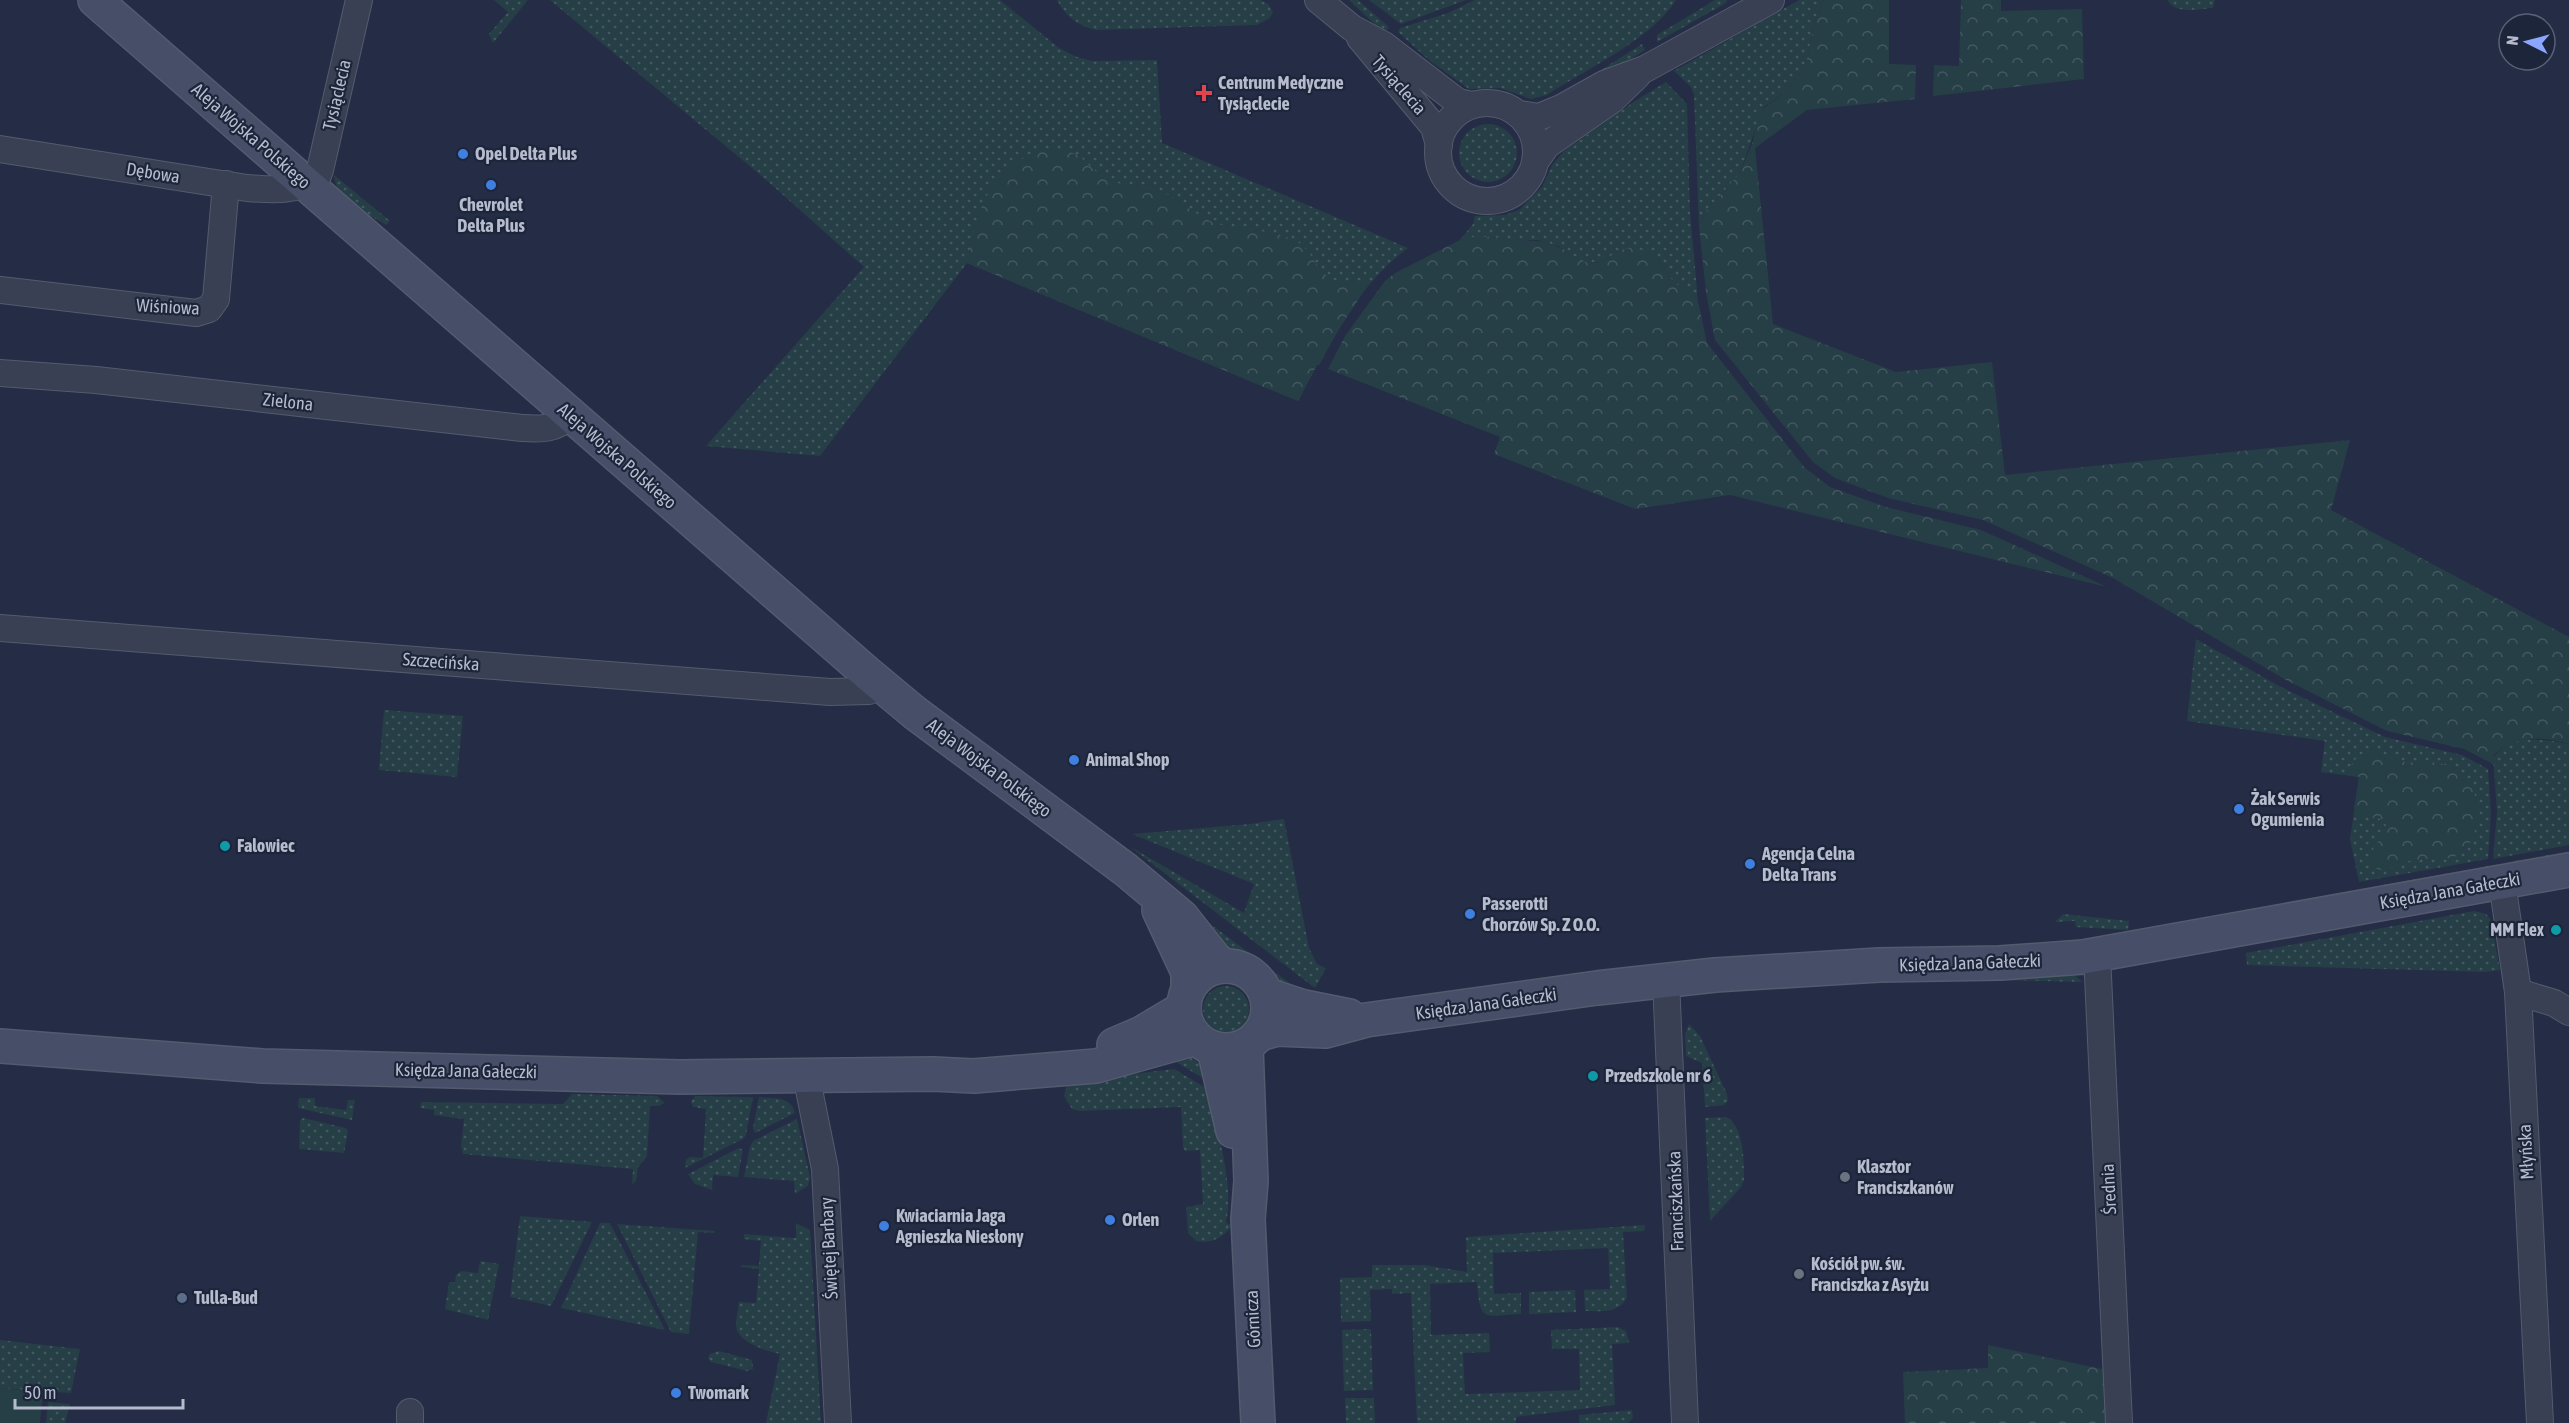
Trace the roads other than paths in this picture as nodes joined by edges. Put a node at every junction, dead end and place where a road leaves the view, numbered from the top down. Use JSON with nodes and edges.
{"nodes":[{"id":1,"x":95,"y":0,"type":"edge"},
{"id":2,"x":359,"y":0,"type":"edge"},
{"id":3,"x":1318,"y":0,"type":"edge"},
{"id":4,"x":1755,"y":4,"type":"edge"},
{"id":5,"x":1352,"y":28,"type":"junction"},
{"id":6,"x":1645,"y":69,"type":"junction"},
{"id":7,"x":1472,"y":105,"type":"junction"},
{"id":8,"x":1519,"y":114,"type":"junction"},
{"id":9,"x":1439,"y":145,"type":"junction"},
{"id":10,"x":0,"y":149,"type":"edge"},
{"id":11,"x":1535,"y":162,"type":"junction"},
{"id":12,"x":226,"y":184,"type":"junction"},
{"id":13,"x":306,"y":184,"type":"junction"},
{"id":14,"x":0,"y":290,"type":"edge"},
{"id":15,"x":0,"y":373,"type":"edge"},
{"id":16,"x":570,"y":415,"type":"junction"},
{"id":17,"x":0,"y":628,"type":"edge"},
{"id":18,"x":881,"y":685,"type":"junction"},
{"id":19,"x":2569,"y":870,"type":"edge"},
{"id":20,"x":2502,"y":882,"type":"junction"},
{"id":21,"x":1154,"y":895,"type":"junction"},
{"id":22,"x":2097,"y":955,"type":"junction"},
{"id":23,"x":1224,"y":966,"type":"junction"},
{"id":24,"x":1666,"y":980,"type":"junction"},
{"id":25,"x":2518,"y":992,"type":"junction"},
{"id":26,"x":1267,"y":995,"type":"junction"},
{"id":27,"x":1186,"y":998,"type":"junction"},
{"id":28,"x":2569,"y":1012,"type":"edge"},
{"id":29,"x":1366,"y":1020,"type":"junction"},
{"id":30,"x":1253,"y":1040,"type":"junction"},
{"id":31,"x":1205,"y":1044,"type":"junction"},
{"id":32,"x":0,"y":1046,"type":"edge"},
{"id":33,"x":933,"y":1074,"type":"junction"},
{"id":34,"x":806,"y":1075,"type":"junction"},
{"id":35,"x":1248,"y":1215,"type":"junction"},
{"id":36,"x":838,"y":1423,"type":"edge"},
{"id":37,"x":1258,"y":1423,"type":"edge"},
{"id":38,"x":1686,"y":1423,"type":"edge"},
{"id":39,"x":2119,"y":1423,"type":"edge"},
{"id":40,"x":2540,"y":1423,"type":"edge"}],
"edges":[{"from":1,"to":13,"type":"main road","name":"Aleja Wojska Polskiego"},
{"from":2,"to":13,"type":"street","name":"Tysiąclecia"},
{"from":3,"to":5,"type":"street","name":"Tysiąclecia"},
{"from":4,"to":6,"type":"street"},
{"from":5,"to":7,"type":"street","name":"Tysiąclecia"},
{"from":5,"to":9,"type":"street","name":"Tysiąclecia"},
{"from":6,"to":8,"type":"street"},
{"from":6,"to":11,"type":"street"},
{"from":7,"to":8,"type":"street"},
{"from":7,"to":9,"type":"street"},
{"from":8,"to":11,"type":"street"},
{"from":9,"to":11,"type":"street"},
{"from":10,"to":12,"type":"street","name":"Dębowa"},
{"from":12,"to":13,"type":"street","name":"Dębowa"},
{"from":12,"to":14,"type":"street","name":"Wiśniowa"},
{"from":13,"to":16,"type":"main road","name":"Aleja Wojska Polskiego"},
{"from":15,"to":16,"type":"street","name":"Zielona"},
{"from":16,"to":18,"type":"main road","name":"Aleja Wojska Polskiego"},
{"from":17,"to":18,"type":"street","name":"Szczecińska"},
{"from":18,"to":21,"type":"main road","name":"Aleja Wojska Polskiego"},
{"from":19,"to":20,"type":"main road","name":"Księdza Jana Gałeczki"},
{"from":20,"to":22,"type":"main road","name":"Księdza Jana Gałeczki"},
{"from":20,"to":25,"type":"street","name":"Młyńska"},
{"from":21,"to":23,"type":"main road","name":"Aleja Wojska Polskiego"},
{"from":21,"to":27,"type":"main road","name":"Aleja Wojska Polskiego"},
{"from":22,"to":24,"type":"main road","name":"Księdza Jana Gałeczki"},
{"from":22,"to":39,"type":"street","name":"Średnia"},
{"from":23,"to":26,"type":"main road"},
{"from":23,"to":27,"type":"main road"},
{"from":24,"to":29,"type":"main road","name":"Księdza Jana Gałeczki"},
{"from":24,"to":38,"type":"street","name":"Franciszkańska"},
{"from":25,"to":28,"type":"street"},
{"from":25,"to":40,"type":"street","name":"Młyńska"},
{"from":26,"to":29,"type":"main road","name":"Księdza Jana Gałeczki"},
{"from":26,"to":30,"type":"main road"},
{"from":27,"to":31,"type":"main road"},
{"from":27,"to":33,"type":"main road","name":"Księdza Jana Gałeczki"},
{"from":29,"to":30,"type":"main road","name":"Księdza Jana Gałeczki"},
{"from":30,"to":31,"type":"main road"},
{"from":30,"to":35,"type":"main road","name":"Górnicza"},
{"from":31,"to":33,"type":"main road","name":"Księdza Jana Gałeczki"},
{"from":31,"to":35,"type":"main road","name":"Górnicza"},
{"from":32,"to":34,"type":"main road","name":"Księdza Jana Gałeczki"},
{"from":33,"to":34,"type":"main road","name":"Księdza Jana Gałeczki"},
{"from":34,"to":36,"type":"street","name":"Świętej Barbary"},
{"from":35,"to":37,"type":"main road","name":"Górnicza"}]}
